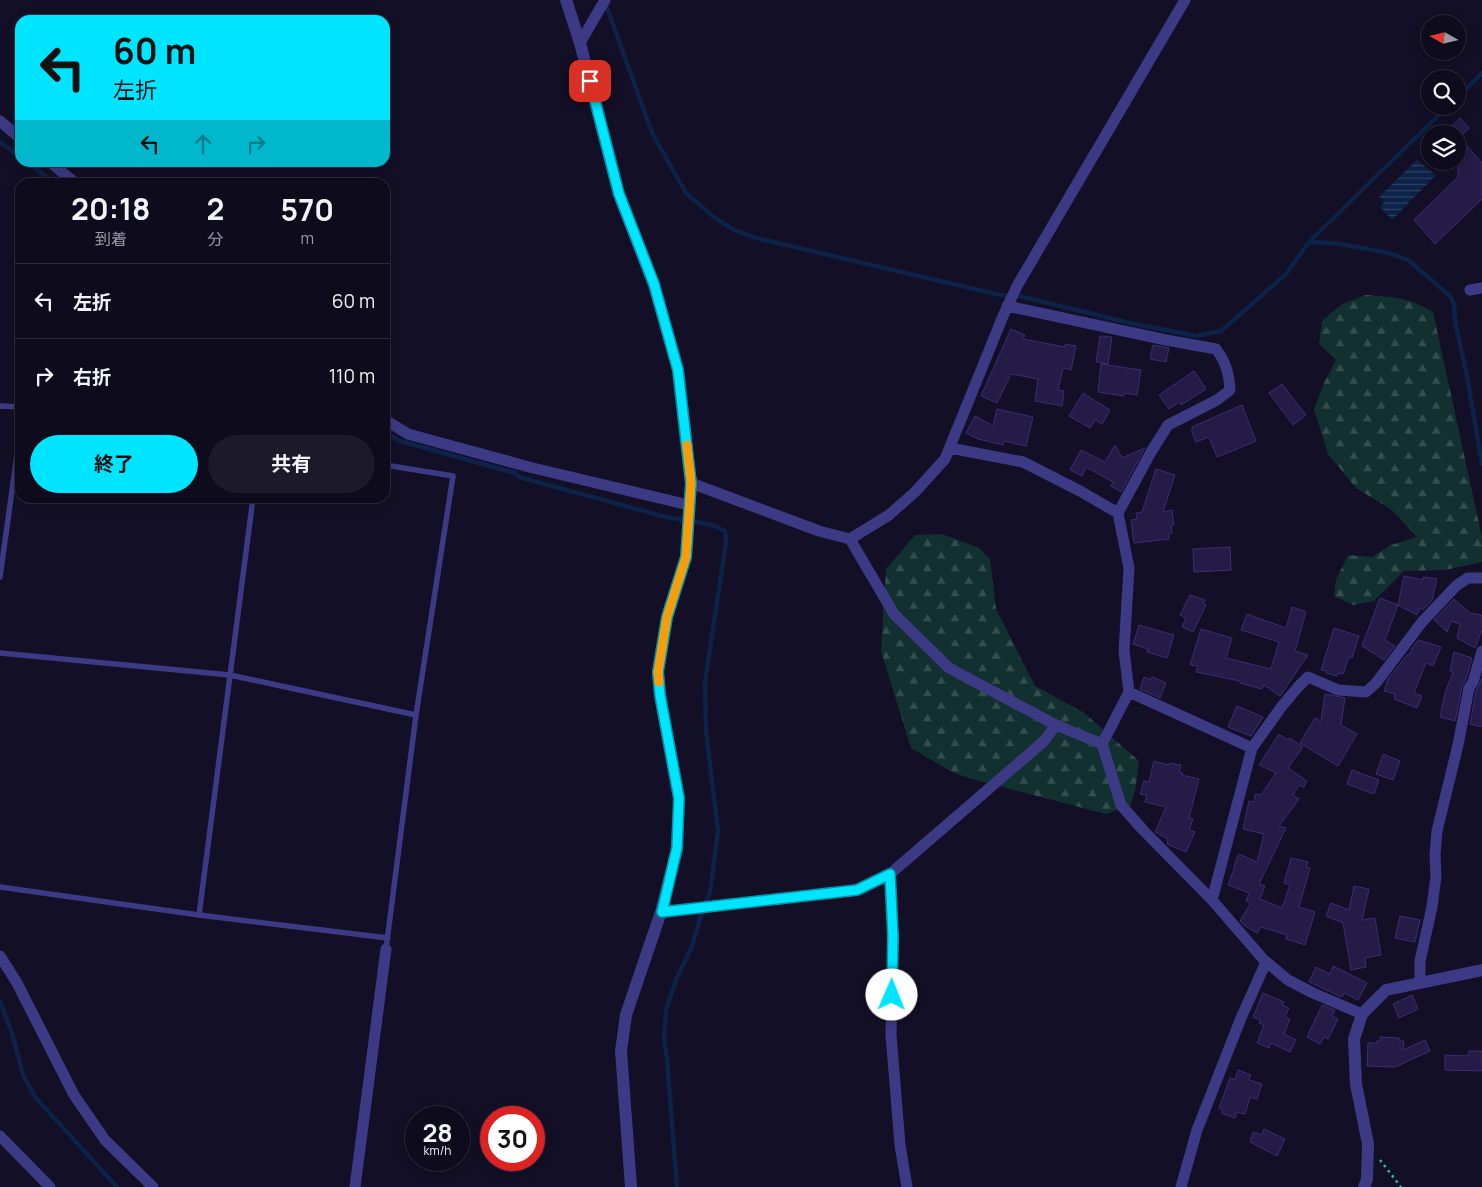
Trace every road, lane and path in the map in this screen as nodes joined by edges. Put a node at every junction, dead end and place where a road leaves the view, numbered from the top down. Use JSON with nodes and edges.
{"nodes":[{"id":1,"x":566,"y":0,"type":"edge"},
{"id":2,"x":605,"y":0,"type":"edge"},
{"id":3,"x":1185,"y":0,"type":"edge"},
{"id":4,"x":580,"y":43,"type":"junction"},
{"id":5,"x":0,"y":121,"type":"edge"},
{"id":6,"x":15,"y":134,"type":"edge"},
{"id":7,"x":56,"y":167,"type":"edge"},
{"id":8,"x":69,"y":178,"type":"edge"},
{"id":9,"x":1007,"y":306,"type":"junction"},
{"id":10,"x":0,"y":406,"type":"edge"},
{"id":11,"x":15,"y":407,"type":"edge"},
{"id":12,"x":390,"y":423,"type":"edge"},
{"id":13,"x":950,"y":448,"type":"junction"},
{"id":14,"x":390,"y":466,"type":"edge"},
{"id":15,"x":15,"y":468,"type":"edge"},
{"id":16,"x":691,"y":483,"type":"junction"},
{"id":17,"x":251,"y":503,"type":"edge"},
{"id":18,"x":689,"y":505,"type":"junction"},
{"id":19,"x":1118,"y":513,"type":"junction"},
{"id":20,"x":850,"y":539,"type":"junction"},
{"id":21,"x":0,"y":577,"type":"edge"},
{"id":22,"x":1482,"y":578,"type":"edge"},
{"id":23,"x":1482,"y":651,"type":"edge"},
{"id":24,"x":0,"y":653,"type":"edge"},
{"id":25,"x":230,"y":675,"type":"junction"},
{"id":26,"x":1129,"y":692,"type":"junction"},
{"id":27,"x":416,"y":715,"type":"junction"},
{"id":28,"x":1056,"y":725,"type":"junction"},
{"id":29,"x":1102,"y":744,"type":"junction"},
{"id":30,"x":1252,"y":748,"type":"junction"},
{"id":31,"x":890,"y":874,"type":"junction"},
{"id":32,"x":0,"y":886,"type":"edge"},
{"id":33,"x":1212,"y":900,"type":"junction"},
{"id":34,"x":662,"y":912,"type":"junction"},
{"id":35,"x":199,"y":915,"type":"junction"},
{"id":36,"x":387,"y":944,"type":"junction"},
{"id":37,"x":0,"y":956,"type":"edge"},
{"id":38,"x":1266,"y":962,"type":"junction"},
{"id":39,"x":1482,"y":970,"type":"edge"},
{"id":40,"x":1420,"y":982,"type":"junction"},
{"id":41,"x":1362,"y":1014,"type":"junction"},
{"id":42,"x":0,"y":1136,"type":"edge"},
{"id":43,"x":1368,"y":1144,"type":"junction"},
{"id":44,"x":50,"y":1187,"type":"edge"},
{"id":45,"x":153,"y":1187,"type":"edge"},
{"id":46,"x":354,"y":1187,"type":"edge"},
{"id":47,"x":631,"y":1187,"type":"edge"},
{"id":48,"x":907,"y":1187,"type":"edge"},
{"id":49,"x":1181,"y":1187,"type":"edge"},
{"id":50,"x":1364,"y":1187,"type":"edge"},
{"id":51,"x":1401,"y":1187,"type":"edge"}],
"edges":[{"from":1,"to":4,"type":"street"},
{"from":2,"to":4,"type":"street"},
{"from":3,"to":9,"type":"street"},
{"from":4,"to":16,"type":"street"},
{"from":5,"to":6,"type":"street"},
{"from":7,"to":8,"type":"street"},
{"from":9,"to":13,"type":"street"},
{"from":9,"to":19,"type":"street"},
{"from":10,"to":11,"type":"lane"},
{"from":12,"to":18,"type":"street"},
{"from":13,"to":19,"type":"street"},
{"from":13,"to":20,"type":"street"},
{"from":14,"to":27,"type":"lane"},
{"from":15,"to":21,"type":"lane"},
{"from":16,"to":18,"type":"street"},
{"from":16,"to":20,"type":"street"},
{"from":17,"to":25,"type":"lane"},
{"from":18,"to":34,"type":"street"},
{"from":19,"to":26,"type":"street"},
{"from":20,"to":28,"type":"street"},
{"from":22,"to":30,"type":"street"},
{"from":23,"to":40,"type":"street"},
{"from":24,"to":25,"type":"lane"},
{"from":25,"to":27,"type":"lane"},
{"from":25,"to":35,"type":"lane"},
{"from":26,"to":29,"type":"street"},
{"from":26,"to":30,"type":"street"},
{"from":27,"to":36,"type":"lane"},
{"from":28,"to":29,"type":"street"},
{"from":28,"to":31,"type":"street"},
{"from":29,"to":33,"type":"street"},
{"from":30,"to":33,"type":"street"},
{"from":31,"to":34,"type":"street"},
{"from":31,"to":48,"type":"street"},
{"from":32,"to":35,"type":"lane"},
{"from":33,"to":38,"type":"street"},
{"from":34,"to":47,"type":"street"},
{"from":35,"to":36,"type":"lane"},
{"from":36,"to":46,"type":"street"},
{"from":37,"to":45,"type":"street"},
{"from":38,"to":41,"type":"street"},
{"from":38,"to":49,"type":"street"},
{"from":39,"to":40,"type":"street"},
{"from":40,"to":41,"type":"street"},
{"from":41,"to":43,"type":"street"},
{"from":42,"to":44,"type":"street"},
{"from":43,"to":50,"type":"street"},
{"from":43,"to":51,"type":"path"}]}
